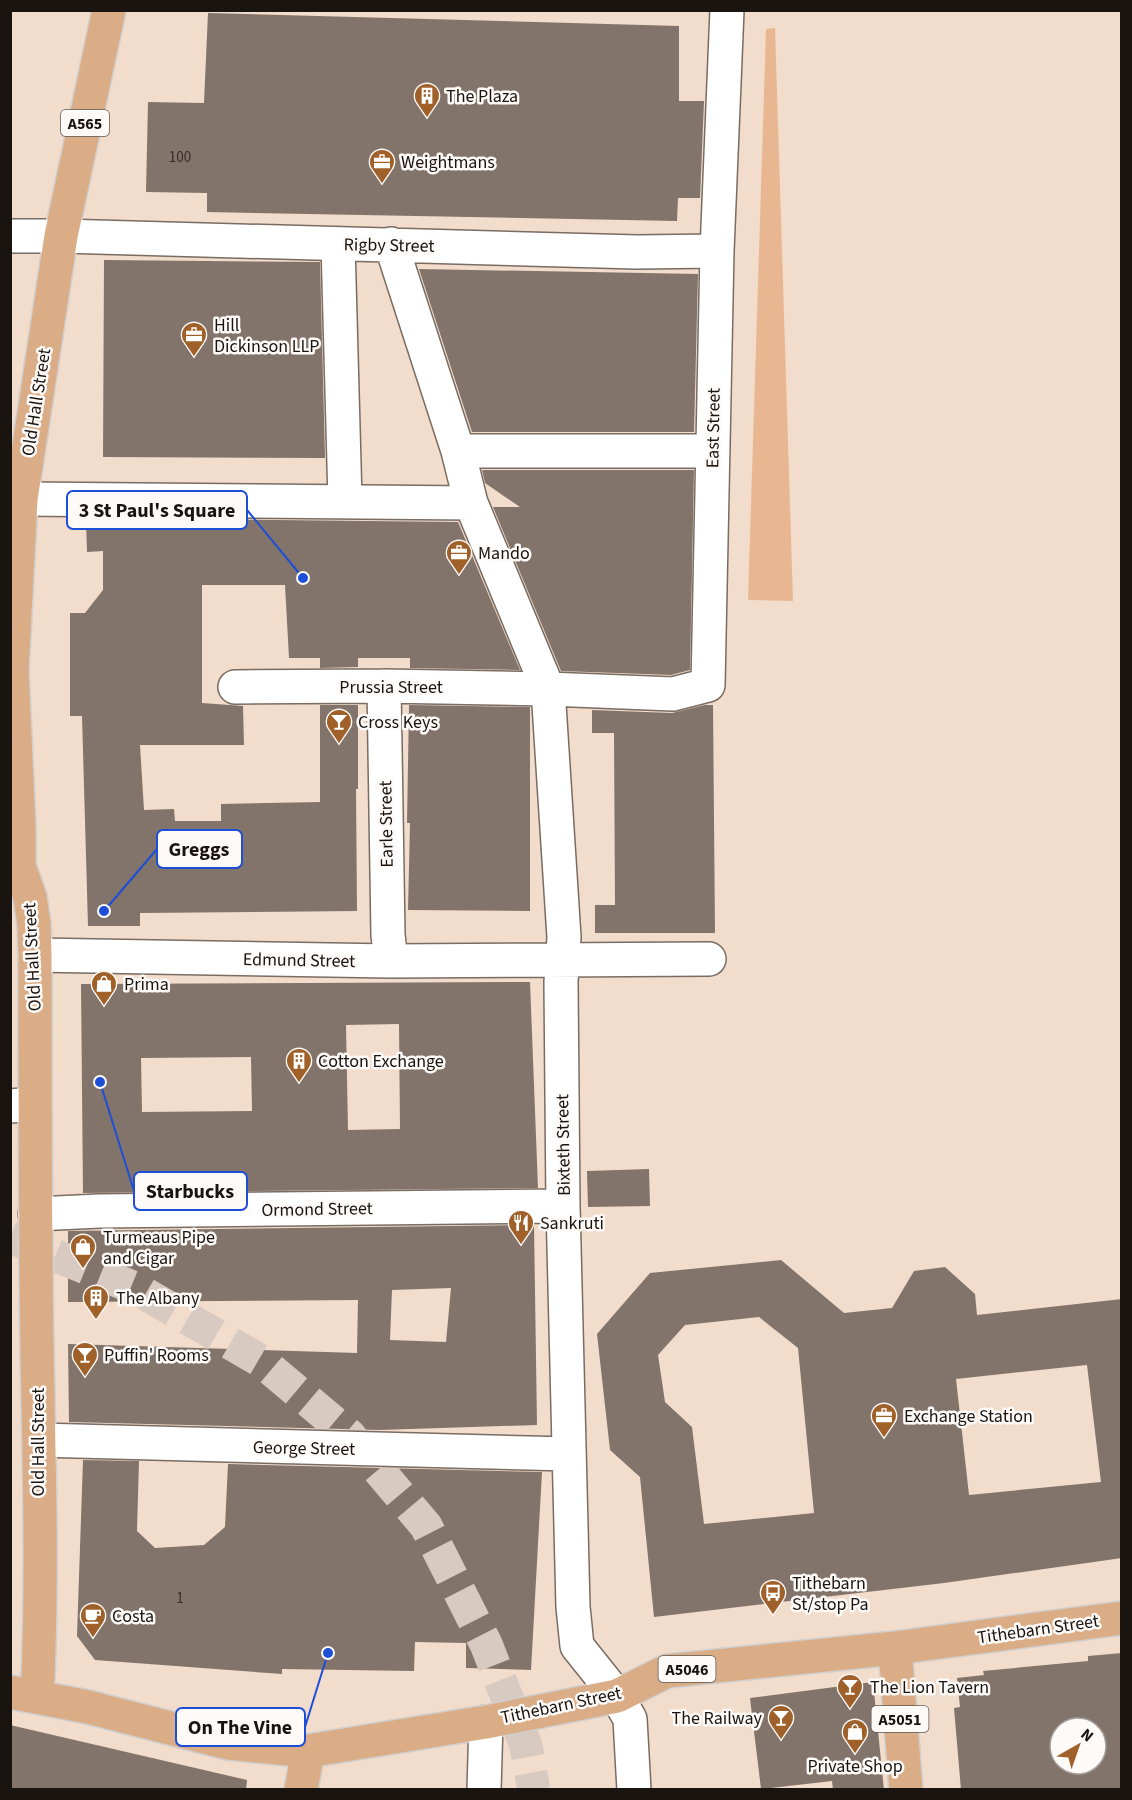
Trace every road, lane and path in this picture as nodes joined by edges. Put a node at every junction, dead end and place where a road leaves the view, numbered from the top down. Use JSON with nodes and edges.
{"nodes":[{"id":1,"x":109,"y":10,"type":"edge"},
{"id":2,"x":727,"y":10,"type":"edge"},
{"id":3,"x":10,"y":236,"type":"edge"},
{"id":4,"x":61,"y":236,"type":"junction"},
{"id":5,"x":338,"y":244,"type":"junction"},
{"id":6,"x":391,"y":244,"type":"junction"},
{"id":7,"x":717,"y":251,"type":"junction"},
{"id":8,"x":459,"y":451,"type":"junction"},
{"id":9,"x":713,"y":451,"type":"junction"},
{"id":10,"x":21,"y":499,"type":"junction"},
{"id":11,"x":345,"y":501,"type":"junction"},
{"id":12,"x":471,"y":503,"type":"junction"},
{"id":13,"x":384,"y":686,"type":"junction"},
{"id":14,"x":234,"y":687,"type":"dead end"},
{"id":15,"x":548,"y":689,"type":"junction"},
{"id":16,"x":15,"y":876,"type":"edge"},
{"id":17,"x":35,"y":955,"type":"junction"},
{"id":18,"x":709,"y":959,"type":"dead end"},
{"id":19,"x":391,"y":961,"type":"junction"},
{"id":20,"x":562,"y":961,"type":"junction"},
{"id":21,"x":23,"y":1105,"type":"edge"},
{"id":22,"x":563,"y":1206,"type":"junction"},
{"id":23,"x":35,"y":1214,"type":"junction"},
{"id":24,"x":39,"y":1440,"type":"junction"},
{"id":25,"x":569,"y":1454,"type":"junction"},
{"id":26,"x":1122,"y":1618,"type":"edge"},
{"id":27,"x":895,"y":1648,"type":"junction"},
{"id":28,"x":24,"y":1694,"type":"edge"},
{"id":29,"x":617,"y":1696,"type":"junction"},
{"id":30,"x":486,"y":1722,"type":"junction"},
{"id":31,"x":308,"y":1751,"type":"junction"},
{"id":32,"x":301,"y":1790,"type":"edge"},
{"id":33,"x":484,"y":1790,"type":"edge"},
{"id":34,"x":634,"y":1790,"type":"edge"},
{"id":35,"x":906,"y":1790,"type":"edge"}],
"edges":[{"from":1,"to":4,"type":"main road","name":"Old Hall Street","number":"A565"},
{"from":2,"to":7,"type":"street","name":"East Street"},
{"from":3,"to":4,"type":"street","name":"Rigby Street"},
{"from":4,"to":5,"type":"street","name":"Rigby Street"},
{"from":4,"to":10,"type":"main road","name":"Old Hall Street","number":"A565"},
{"from":5,"to":6,"type":"street","name":"Rigby Street"},
{"from":5,"to":11,"type":"street"},
{"from":6,"to":7,"type":"street","name":"Rigby Street"},
{"from":6,"to":8,"type":"street","name":"Bixteth Street"},
{"from":7,"to":9,"type":"street","name":"East Street"},
{"from":8,"to":9,"type":"street"},
{"from":8,"to":12,"type":"street","name":"Bixteth Street"},
{"from":9,"to":15,"type":"street","name":"East Street"},
{"from":10,"to":11,"type":"street"},
{"from":10,"to":16,"type":"main road","name":"Old Hall Street","number":"A565"},
{"from":11,"to":12,"type":"street"},
{"from":12,"to":15,"type":"street","name":"Bixteth Street"},
{"from":13,"to":14,"type":"street","name":"Prussia Street"},
{"from":13,"to":15,"type":"street","name":"Prussia Street"},
{"from":13,"to":19,"type":"street","name":"Earle Street"},
{"from":15,"to":20,"type":"street","name":"Bixteth Street"},
{"from":16,"to":17,"type":"main road","name":"Old Hall Street","number":"A565"},
{"from":17,"to":19,"type":"street","name":"Edmund Street"},
{"from":17,"to":21,"type":"main road","name":"Old Hall Street","number":"A565"},
{"from":18,"to":20,"type":"street","name":"Edmund Street"},
{"from":19,"to":20,"type":"street","name":"Edmund Street"},
{"from":20,"to":22,"type":"street","name":"Bixteth Street"},
{"from":21,"to":23,"type":"main road","name":"Old Hall Street","number":"A565"},
{"from":22,"to":23,"type":"street","name":"Ormond Street"},
{"from":22,"to":25,"type":"street","name":"Bixteth Street"},
{"from":23,"to":24,"type":"main road","name":"Old Hall Street","number":"A565"},
{"from":24,"to":25,"type":"street","name":"George Street"},
{"from":24,"to":28,"type":"main road","name":"Old Hall Street","number":"A565"},
{"from":25,"to":29,"type":"street","name":"Bixteth Street"},
{"from":26,"to":27,"type":"main road","name":"Tithebarn Street","number":"A5046"},
{"from":27,"to":29,"type":"main road","name":"Tithebarn Street","number":"A5046"},
{"from":27,"to":35,"type":"main road","number":"A5051"},
{"from":28,"to":31,"type":"main road","name":"Tithebarn Street","number":"A5046"},
{"from":29,"to":30,"type":"main road","name":"Tithebarn Street","number":"A5046"},
{"from":29,"to":34,"type":"street","name":"Bixteth Street"},
{"from":30,"to":31,"type":"main road","name":"Tithebarn Street","number":"A5046"},
{"from":30,"to":33,"type":"street"},
{"from":31,"to":32,"type":"main road"}]}
